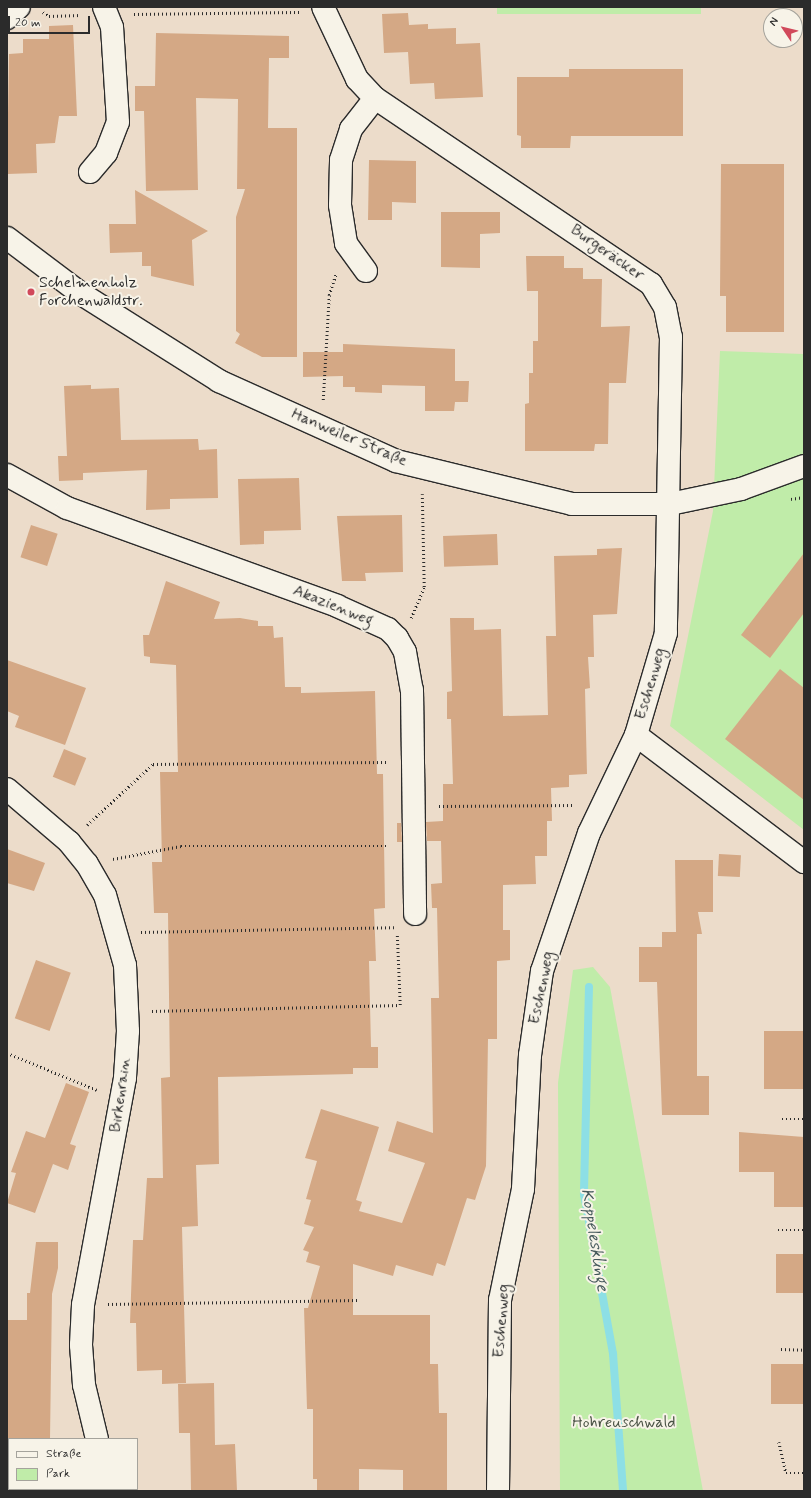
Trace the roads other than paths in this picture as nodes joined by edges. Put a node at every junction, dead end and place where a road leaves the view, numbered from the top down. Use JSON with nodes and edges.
{"nodes":[{"id":1,"x":29,"y":8,"type":"edge"},
{"id":2,"x":324,"y":10,"type":"edge"},
{"id":3,"x":106,"y":11,"type":"edge"},
{"id":4,"x":7,"y":18,"type":"edge"},
{"id":5,"x":375,"y":98,"type":"junction"},
{"id":6,"x":90,"y":172,"type":"dead end"},
{"id":7,"x":7,"y":238,"type":"edge"},
{"id":8,"x":366,"y":271,"type":"dead end"},
{"id":9,"x":804,"y":466,"type":"edge"},
{"id":10,"x":7,"y":474,"type":"edge"},
{"id":11,"x":670,"y":504,"type":"junction"},
{"id":12,"x":636,"y":735,"type":"junction"},
{"id":13,"x":7,"y":790,"type":"edge"},
{"id":14,"x":804,"y":862,"type":"edge"},
{"id":15,"x":406,"y":918,"type":"road end"},
{"id":16,"x":97,"y":1438,"type":"edge"},
{"id":17,"x":498,"y":1491,"type":"edge"}],
"edges":[{"from":1,"to":4,"type":"street"},
{"from":2,"to":5,"type":"street","name":"Burgeräcker"},
{"from":3,"to":6,"type":"street"},
{"from":5,"to":8,"type":"street"},
{"from":5,"to":11,"type":"street","name":"Burgeräcker"},
{"from":7,"to":11,"type":"street","name":"Hanweiler Straße"},
{"from":9,"to":11,"type":"street","name":"Hanweiler Straße"},
{"from":10,"to":15,"type":"street","name":"Akazienweg"},
{"from":11,"to":12,"type":"street","name":"Eschenweg"},
{"from":12,"to":14,"type":"street"},
{"from":12,"to":17,"type":"street","name":"Eschenweg"},
{"from":13,"to":16,"type":"street","name":"Birkenrain"}]}
